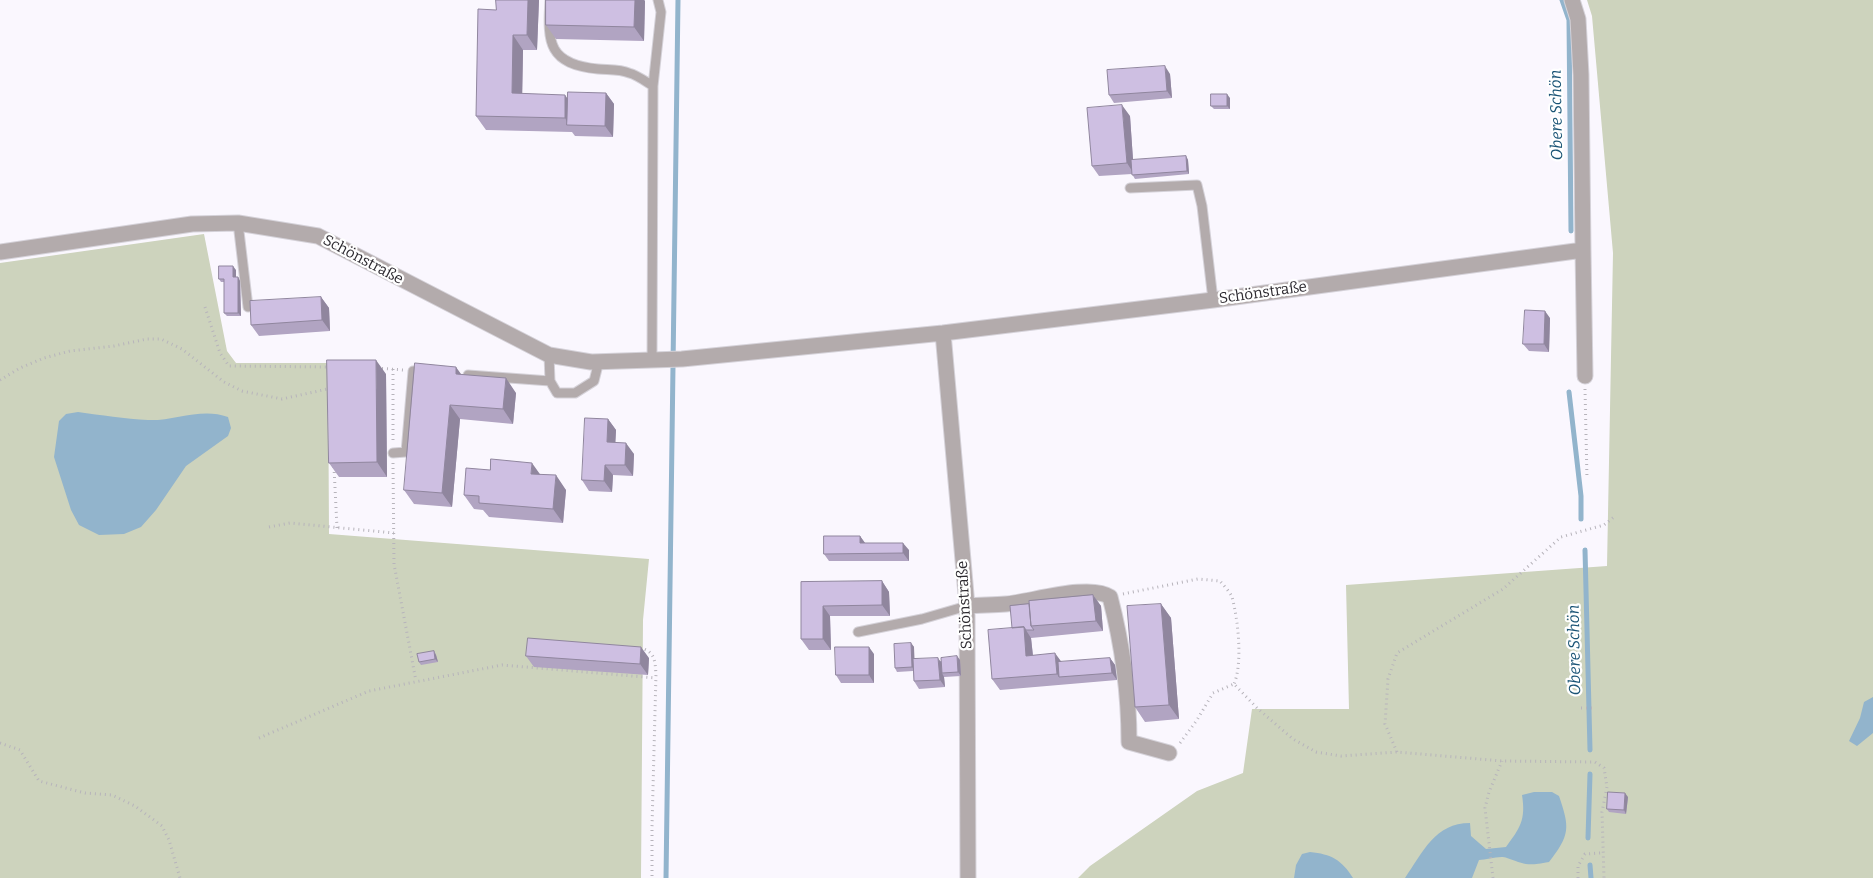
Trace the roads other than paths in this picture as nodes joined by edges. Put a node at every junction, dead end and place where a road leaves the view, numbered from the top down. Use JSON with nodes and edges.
{"nodes":[{"id":1,"x":550,"y":0,"type":"edge"},
{"id":2,"x":658,"y":0,"type":"edge"},
{"id":3,"x":1572,"y":0,"type":"edge"},
{"id":4,"x":653,"y":86,"type":"junction"},
{"id":5,"x":1130,"y":188,"type":"dead end"},
{"id":6,"x":238,"y":223,"type":"junction"},
{"id":7,"x":1583,"y":250,"type":"junction"},
{"id":8,"x":0,"y":252,"type":"edge"},
{"id":9,"x":1213,"y":300,"type":"junction"},
{"id":10,"x":248,"y":306,"type":"edge"},
{"id":11,"x":943,"y":333,"type":"junction"},
{"id":12,"x":549,"y":355,"type":"junction"},
{"id":13,"x":657,"y":360,"type":"junction"},
{"id":14,"x":599,"y":362,"type":"junction"},
{"id":15,"x":432,"y":373,"type":"edge"},
{"id":16,"x":460,"y":375,"type":"edge"},
{"id":17,"x":1585,"y":376,"type":"road end"},
{"id":18,"x":550,"y":381,"type":"junction"},
{"id":19,"x":393,"y":453,"type":"road end"},
{"id":20,"x":967,"y":606,"type":"junction"},
{"id":21,"x":858,"y":632,"type":"dead end"},
{"id":22,"x":1169,"y":753,"type":"road end"},
{"id":23,"x":968,"y":878,"type":"edge"}],
"edges":[{"from":1,"to":4,"type":"lane"},
{"from":2,"to":4,"type":"lane"},
{"from":3,"to":7,"type":"street"},
{"from":4,"to":13,"type":"lane"},
{"from":5,"to":9,"type":"lane"},
{"from":6,"to":8,"type":"street","name":"Schönstraße"},
{"from":6,"to":10,"type":"lane"},
{"from":6,"to":12,"type":"street","name":"Schönstraße"},
{"from":7,"to":9,"type":"street","name":"Schönstraße"},
{"from":7,"to":17,"type":"street"},
{"from":9,"to":11,"type":"street","name":"Schönstraße"},
{"from":11,"to":13,"type":"street","name":"Schönstraße"},
{"from":11,"to":20,"type":"street","name":"Schönstraße"},
{"from":12,"to":14,"type":"street","name":"Schönstraße"},
{"from":12,"to":18,"type":"lane"},
{"from":13,"to":14,"type":"street","name":"Schönstraße"},
{"from":14,"to":18,"type":"lane"},
{"from":15,"to":19,"type":"lane"},
{"from":16,"to":18,"type":"lane"},
{"from":20,"to":21,"type":"lane"},
{"from":20,"to":22,"type":"street"},
{"from":20,"to":23,"type":"street","name":"Schönstraße"}]}
